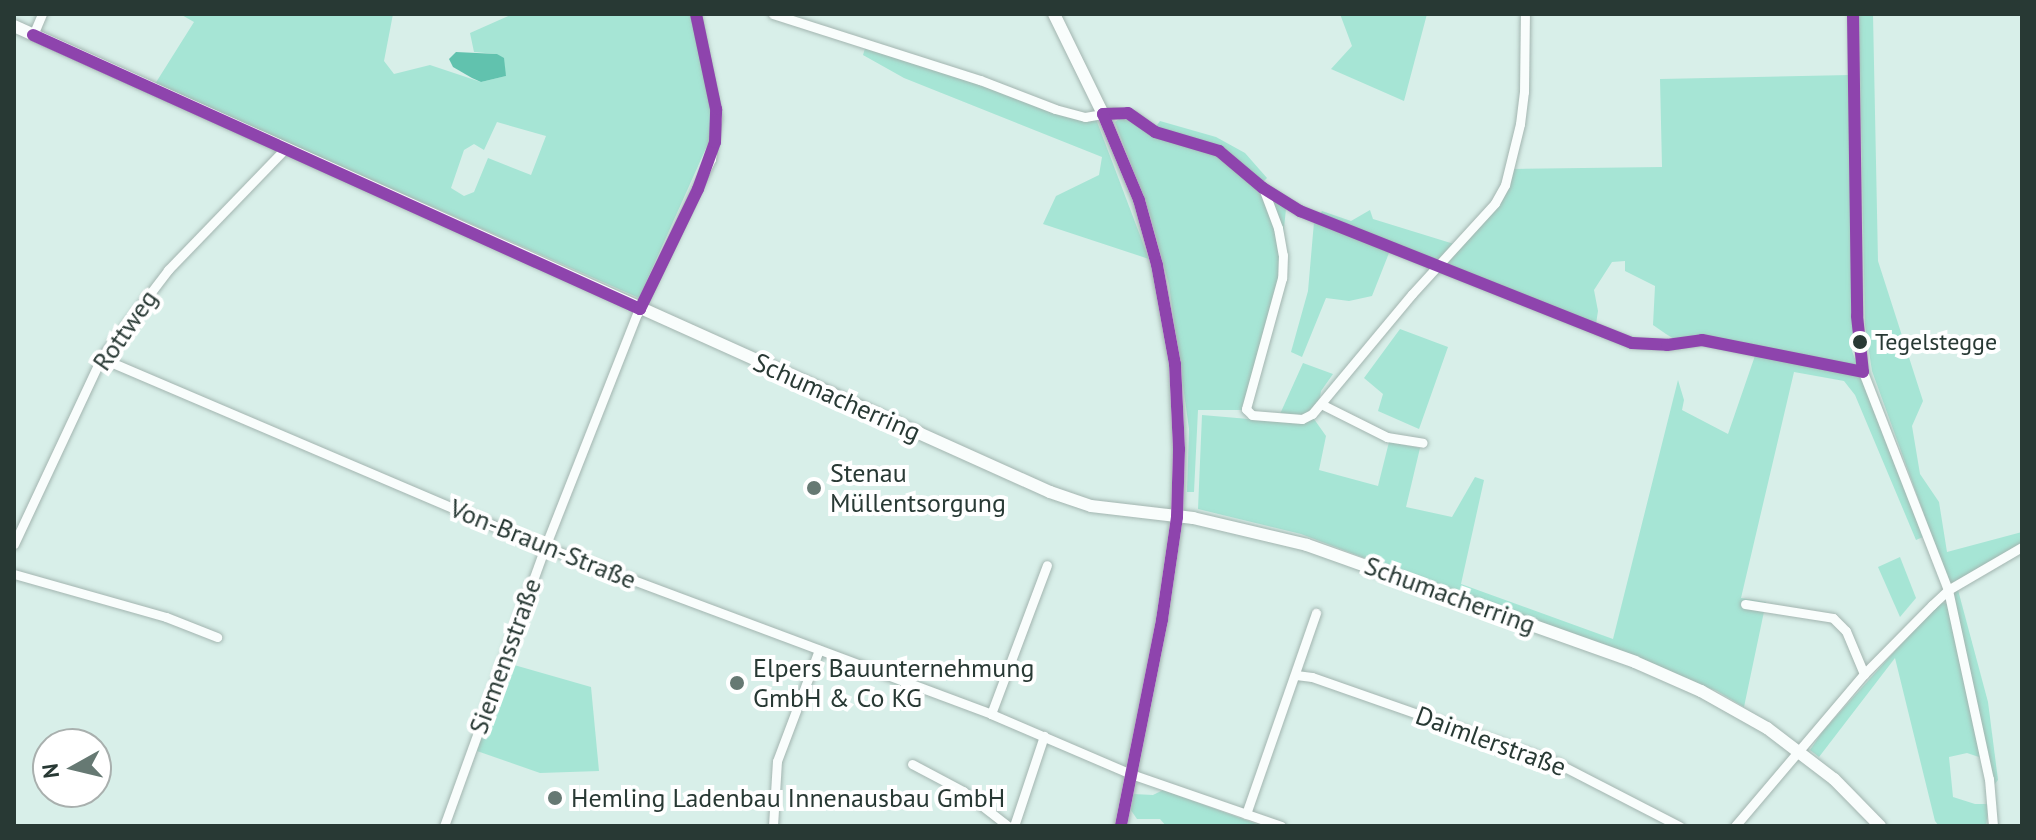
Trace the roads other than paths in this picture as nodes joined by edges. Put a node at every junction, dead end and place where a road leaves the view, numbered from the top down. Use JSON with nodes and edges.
{"nodes":[{"id":1,"x":42,"y":14,"type":"edge"},
{"id":2,"x":696,"y":14,"type":"edge"},
{"id":3,"x":773,"y":14,"type":"edge"},
{"id":4,"x":1054,"y":14,"type":"edge"},
{"id":5,"x":1525,"y":14,"type":"edge"},
{"id":6,"x":1853,"y":14,"type":"edge"},
{"id":7,"x":14,"y":26,"type":"edge"},
{"id":8,"x":33,"y":35,"type":"junction"},
{"id":9,"x":1103,"y":114,"type":"junction"},
{"id":10,"x":285,"y":149,"type":"junction"},
{"id":11,"x":1263,"y":188,"type":"junction"},
{"id":12,"x":1438,"y":265,"type":"junction"},
{"id":13,"x":640,"y":309,"type":"junction"},
{"id":14,"x":101,"y":358,"type":"junction"},
{"id":15,"x":1863,"y":372,"type":"junction"},
{"id":16,"x":1321,"y":404,"type":"junction"},
{"id":17,"x":1423,"y":443,"type":"dead end"},
{"id":18,"x":1177,"y":517,"type":"junction"},
{"id":19,"x":14,"y":544,"type":"edge"},
{"id":20,"x":545,"y":547,"type":"junction"},
{"id":21,"x":2022,"y":547,"type":"edge"},
{"id":22,"x":1047,"y":565,"type":"dead end"},
{"id":23,"x":14,"y":574,"type":"edge"},
{"id":24,"x":1948,"y":590,"type":"junction"},
{"id":25,"x":1745,"y":604,"type":"dead end"},
{"id":26,"x":1316,"y":613,"type":"dead end"},
{"id":27,"x":217,"y":637,"type":"dead end"},
{"id":28,"x":819,"y":650,"type":"junction"},
{"id":29,"x":1864,"y":674,"type":"junction"},
{"id":30,"x":1296,"y":675,"type":"junction"},
{"id":31,"x":991,"y":714,"type":"junction"},
{"id":32,"x":1044,"y":736,"type":"junction"},
{"id":33,"x":1799,"y":751,"type":"junction"},
{"id":34,"x":912,"y":764,"type":"dead end"},
{"id":35,"x":1131,"y":774,"type":"junction"},
{"id":36,"x":1246,"y":814,"type":"junction"},
{"id":37,"x":444,"y":826,"type":"edge"},
{"id":38,"x":773,"y":826,"type":"edge"},
{"id":39,"x":1008,"y":826,"type":"edge"},
{"id":40,"x":1014,"y":826,"type":"edge"},
{"id":41,"x":1121,"y":826,"type":"edge"},
{"id":42,"x":1281,"y":826,"type":"edge"},
{"id":43,"x":1679,"y":826,"type":"edge"},
{"id":44,"x":1735,"y":826,"type":"edge"},
{"id":45,"x":1880,"y":826,"type":"edge"},
{"id":46,"x":1993,"y":826,"type":"edge"}],
"edges":[{"from":1,"to":8,"type":"street"},
{"from":2,"to":13,"type":"street","name":"Siemensstraße"},
{"from":3,"to":9,"type":"street"},
{"from":4,"to":9,"type":"main road"},
{"from":5,"to":12,"type":"street"},
{"from":6,"to":15,"type":"street"},
{"from":7,"to":8,"type":"main road","name":"Schumacherring"},
{"from":8,"to":10,"type":"main road","name":"Schumacherring"},
{"from":9,"to":11,"type":"street"},
{"from":9,"to":18,"type":"main road"},
{"from":10,"to":13,"type":"main road","name":"Schumacherring"},
{"from":10,"to":14,"type":"street","name":"Rottweg"},
{"from":11,"to":12,"type":"street"},
{"from":11,"to":16,"type":"street"},
{"from":12,"to":15,"type":"street"},
{"from":12,"to":16,"type":"street"},
{"from":13,"to":18,"type":"main road","name":"Schumacherring"},
{"from":13,"to":20,"type":"street","name":"Siemensstraße"},
{"from":14,"to":19,"type":"street","name":"Rottweg"},
{"from":14,"to":20,"type":"street","name":"Von-Braun-Straße"},
{"from":15,"to":24,"type":"street"},
{"from":16,"to":17,"type":"street"},
{"from":18,"to":33,"type":"main road","name":"Schumacherring"},
{"from":18,"to":35,"type":"main road"},
{"from":20,"to":28,"type":"street","name":"Von-Braun-Straße"},
{"from":20,"to":37,"type":"street","name":"Siemensstraße"},
{"from":21,"to":24,"type":"street"},
{"from":22,"to":31,"type":"street"},
{"from":23,"to":27,"type":"street"},
{"from":24,"to":29,"type":"street"},
{"from":24,"to":46,"type":"street"},
{"from":25,"to":29,"type":"street"},
{"from":26,"to":30,"type":"street"},
{"from":28,"to":31,"type":"street","name":"Von-Braun-Straße"},
{"from":28,"to":38,"type":"street"},
{"from":29,"to":33,"type":"street"},
{"from":30,"to":36,"type":"street"},
{"from":30,"to":43,"type":"street","name":"Daimlerstraße"},
{"from":31,"to":32,"type":"street","name":"Von-Braun-Straße"},
{"from":32,"to":35,"type":"street","name":"Von-Braun-Straße"},
{"from":32,"to":40,"type":"street"},
{"from":33,"to":44,"type":"street"},
{"from":33,"to":45,"type":"main road","name":"Schumacherring"},
{"from":34,"to":39,"type":"street"},
{"from":35,"to":36,"type":"street","name":"Von-Braun-Straße"},
{"from":35,"to":41,"type":"main road"},
{"from":36,"to":42,"type":"street","name":"Von-Braun-Straße"}]}
